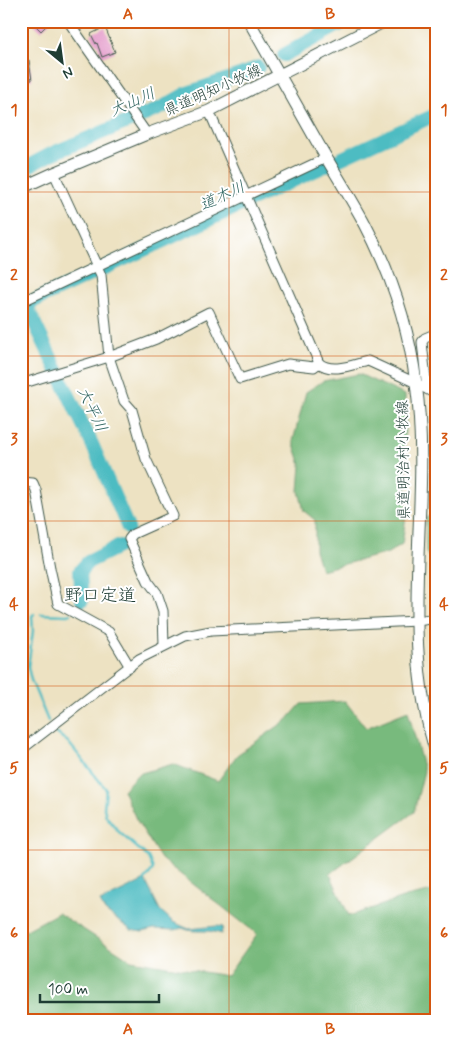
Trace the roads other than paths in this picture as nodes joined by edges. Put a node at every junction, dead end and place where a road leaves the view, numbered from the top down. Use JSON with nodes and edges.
{"nodes":[{"id":1,"x":68,"y":21,"type":"edge"},
{"id":2,"x":249,"y":21,"type":"edge"},
{"id":3,"x":385,"y":21,"type":"edge"},
{"id":4,"x":280,"y":76,"type":"junction"},
{"id":5,"x":209,"y":111,"type":"junction"},
{"id":6,"x":145,"y":130,"type":"junction"},
{"id":7,"x":326,"y":158,"type":"junction"},
{"id":8,"x":54,"y":173,"type":"junction"},
{"id":9,"x":21,"y":188,"type":"edge"},
{"id":10,"x":247,"y":199,"type":"junction"},
{"id":11,"x":98,"y":270,"type":"junction"},
{"id":12,"x":21,"y":302,"type":"edge"},
{"id":13,"x":437,"y":333,"type":"edge"},
{"id":14,"x":109,"y":357,"type":"junction"},
{"id":15,"x":319,"y":363,"type":"junction"},
{"id":16,"x":416,"y":383,"type":"junction"},
{"id":17,"x":21,"y":384,"type":"edge"},
{"id":18,"x":427,"y":389,"type":"junction"},
{"id":19,"x":437,"y":395,"type":"edge"},
{"id":20,"x":21,"y":482,"type":"edge"},
{"id":21,"x":437,"y":618,"type":"edge"},
{"id":22,"x":417,"y":621,"type":"junction"},
{"id":23,"x":164,"y":646,"type":"junction"},
{"id":24,"x":130,"y":667,"type":"junction"},
{"id":25,"x":21,"y":750,"type":"edge"},
{"id":26,"x":437,"y":755,"type":"edge"}],
"edges":[{"from":1,"to":6,"type":"street"},
{"from":2,"to":4,"type":"main road","name":"県道明治村小牧線"},
{"from":3,"to":4,"type":"main road","name":"県道明知小牧線"},
{"from":4,"to":5,"type":"main road","name":"県道明知小牧線"},
{"from":4,"to":7,"type":"main road","name":"県道明治村小牧線"},
{"from":5,"to":6,"type":"main road","name":"県道明知小牧線"},
{"from":5,"to":10,"type":"street"},
{"from":6,"to":8,"type":"main road","name":"県道明知小牧線"},
{"from":7,"to":10,"type":"street"},
{"from":7,"to":16,"type":"main road","name":"県道明治村小牧線"},
{"from":8,"to":9,"type":"main road","name":"県道明知小牧線"},
{"from":8,"to":11,"type":"street"},
{"from":10,"to":11,"type":"street"},
{"from":10,"to":15,"type":"street"},
{"from":11,"to":12,"type":"street"},
{"from":11,"to":14,"type":"street"},
{"from":13,"to":18,"type":"street"},
{"from":14,"to":15,"type":"street"},
{"from":14,"to":17,"type":"street"},
{"from":14,"to":23,"type":"street"},
{"from":15,"to":16,"type":"street"},
{"from":16,"to":18,"type":"street"},
{"from":16,"to":22,"type":"main road","name":"県道明治村小牧線"},
{"from":18,"to":19,"type":"street"},
{"from":20,"to":24,"type":"street"},
{"from":21,"to":22,"type":"street"},
{"from":22,"to":23,"type":"street"},
{"from":22,"to":26,"type":"main road","name":"県道明治村小牧線"},
{"from":23,"to":24,"type":"street"},
{"from":24,"to":25,"type":"street"}]}
